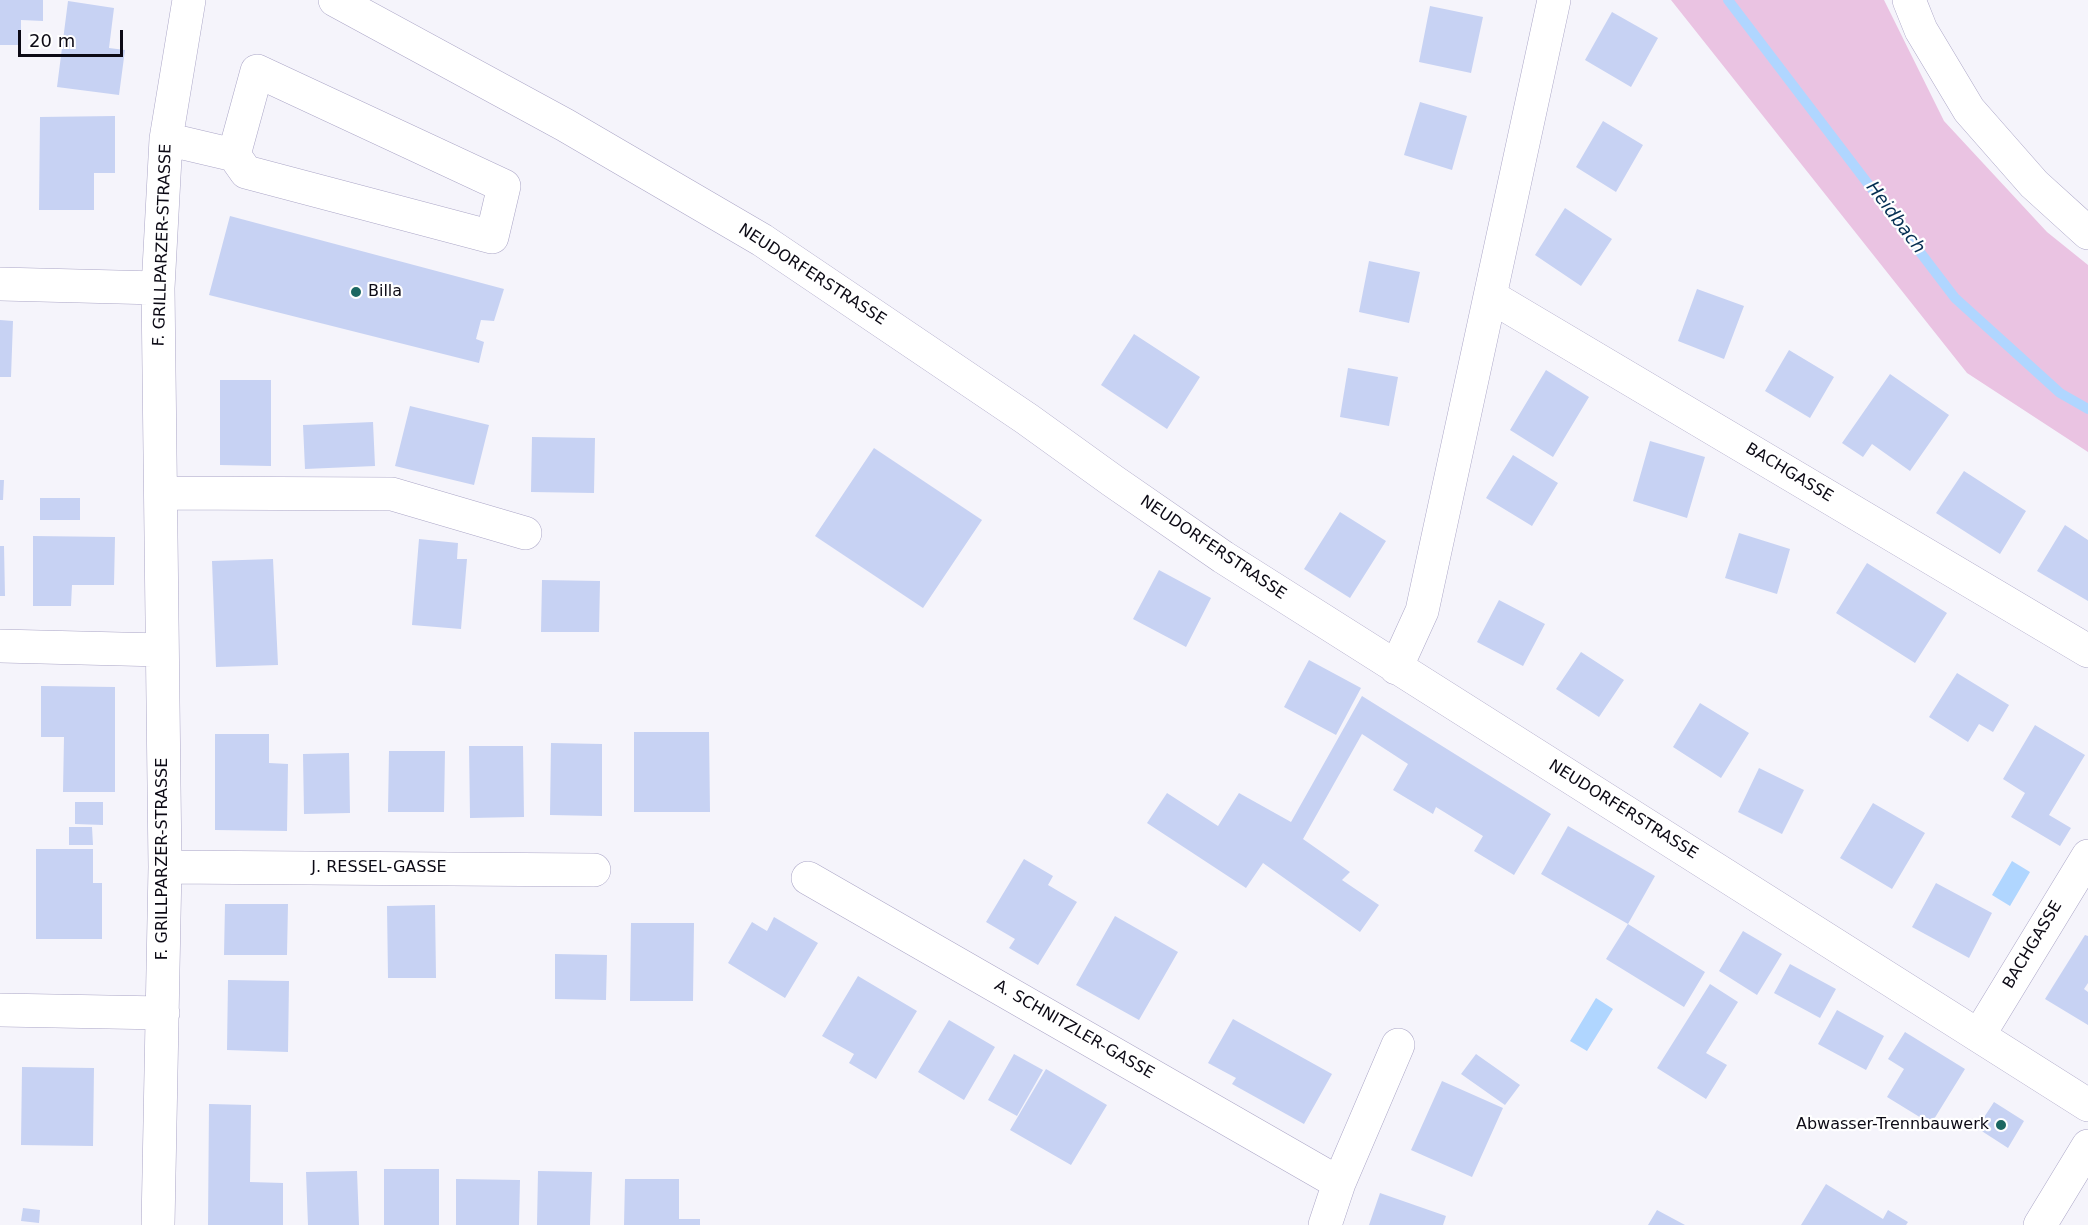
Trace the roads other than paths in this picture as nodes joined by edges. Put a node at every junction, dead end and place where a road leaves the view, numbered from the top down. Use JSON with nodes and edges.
{"nodes":[{"id":1,"x":189,"y":0,"type":"edge"},
{"id":2,"x":335,"y":0,"type":"edge"},
{"id":3,"x":1554,"y":0,"type":"edge"},
{"id":4,"x":1909,"y":0,"type":"edge"},
{"id":5,"x":166,"y":139,"type":"junction"},
{"id":6,"x":234,"y":155,"type":"junction"},
{"id":7,"x":2088,"y":233,"type":"edge"},
{"id":8,"x":0,"y":284,"type":"edge"},
{"id":9,"x":158,"y":288,"type":"junction"},
{"id":10,"x":1490,"y":296,"type":"junction"},
{"id":11,"x":161,"y":493,"type":"junction"},
{"id":12,"x":525,"y":533,"type":"dead end"},
{"id":13,"x":0,"y":646,"type":"edge"},
{"id":14,"x":162,"y":650,"type":"junction"},
{"id":15,"x":2088,"y":651,"type":"edge"},
{"id":16,"x":1396,"y":668,"type":"junction"},
{"id":17,"x":2088,"y":856,"type":"edge"},
{"id":18,"x":165,"y":867,"type":"junction"},
{"id":19,"x":594,"y":870,"type":"dead end"},
{"id":20,"x":808,"y":878,"type":"dead end"},
{"id":21,"x":0,"y":1010,"type":"edge"},
{"id":22,"x":163,"y":1013,"type":"junction"},
{"id":23,"x":1979,"y":1035,"type":"junction"},
{"id":24,"x":1398,"y":1045,"type":"dead end"},
{"id":25,"x":2088,"y":1105,"type":"edge"},
{"id":26,"x":2088,"y":1146,"type":"edge"},
{"id":27,"x":1339,"y":1183,"type":"junction"},
{"id":28,"x":158,"y":1225,"type":"edge"},
{"id":29,"x":1325,"y":1225,"type":"edge"},
{"id":30,"x":2040,"y":1225,"type":"edge"}],
"edges":[{"from":1,"to":5,"type":"street","name":"F. GRILLPARZER-STRASSE"},
{"from":2,"to":16,"type":"street","name":"NEUDORFERSTRASSE"},
{"from":3,"to":10,"type":"street"},
{"from":4,"to":7,"type":"street"},
{"from":5,"to":6,"type":"street"},
{"from":5,"to":9,"type":"street","name":"F. GRILLPARZER-STRASSE"},
{"from":6,"to":6,"type":"street"},
{"from":8,"to":9,"type":"street"},
{"from":9,"to":11,"type":"street","name":"F. GRILLPARZER-STRASSE"},
{"from":10,"to":15,"type":"street","name":"BACHGASSE"},
{"from":10,"to":16,"type":"street"},
{"from":11,"to":12,"type":"street"},
{"from":11,"to":14,"type":"street","name":"F. GRILLPARZER-STRASSE"},
{"from":13,"to":14,"type":"street"},
{"from":14,"to":18,"type":"street","name":"F. GRILLPARZER-STRASSE"},
{"from":16,"to":23,"type":"street","name":"NEUDORFERSTRASSE"},
{"from":17,"to":23,"type":"street","name":"BACHGASSE"},
{"from":18,"to":19,"type":"street","name":"J. RESSEL-GASSE"},
{"from":18,"to":22,"type":"street","name":"F. GRILLPARZER-STRASSE"},
{"from":20,"to":27,"type":"street","name":"A. SCHNITZLER-GASSE"},
{"from":21,"to":22,"type":"street"},
{"from":22,"to":28,"type":"street","name":"F. GRILLPARZER-STRASSE"},
{"from":23,"to":25,"type":"street","name":"NEUDORFERSTRASSE"},
{"from":24,"to":27,"type":"street"},
{"from":26,"to":30,"type":"street"},
{"from":27,"to":29,"type":"street"}]}
